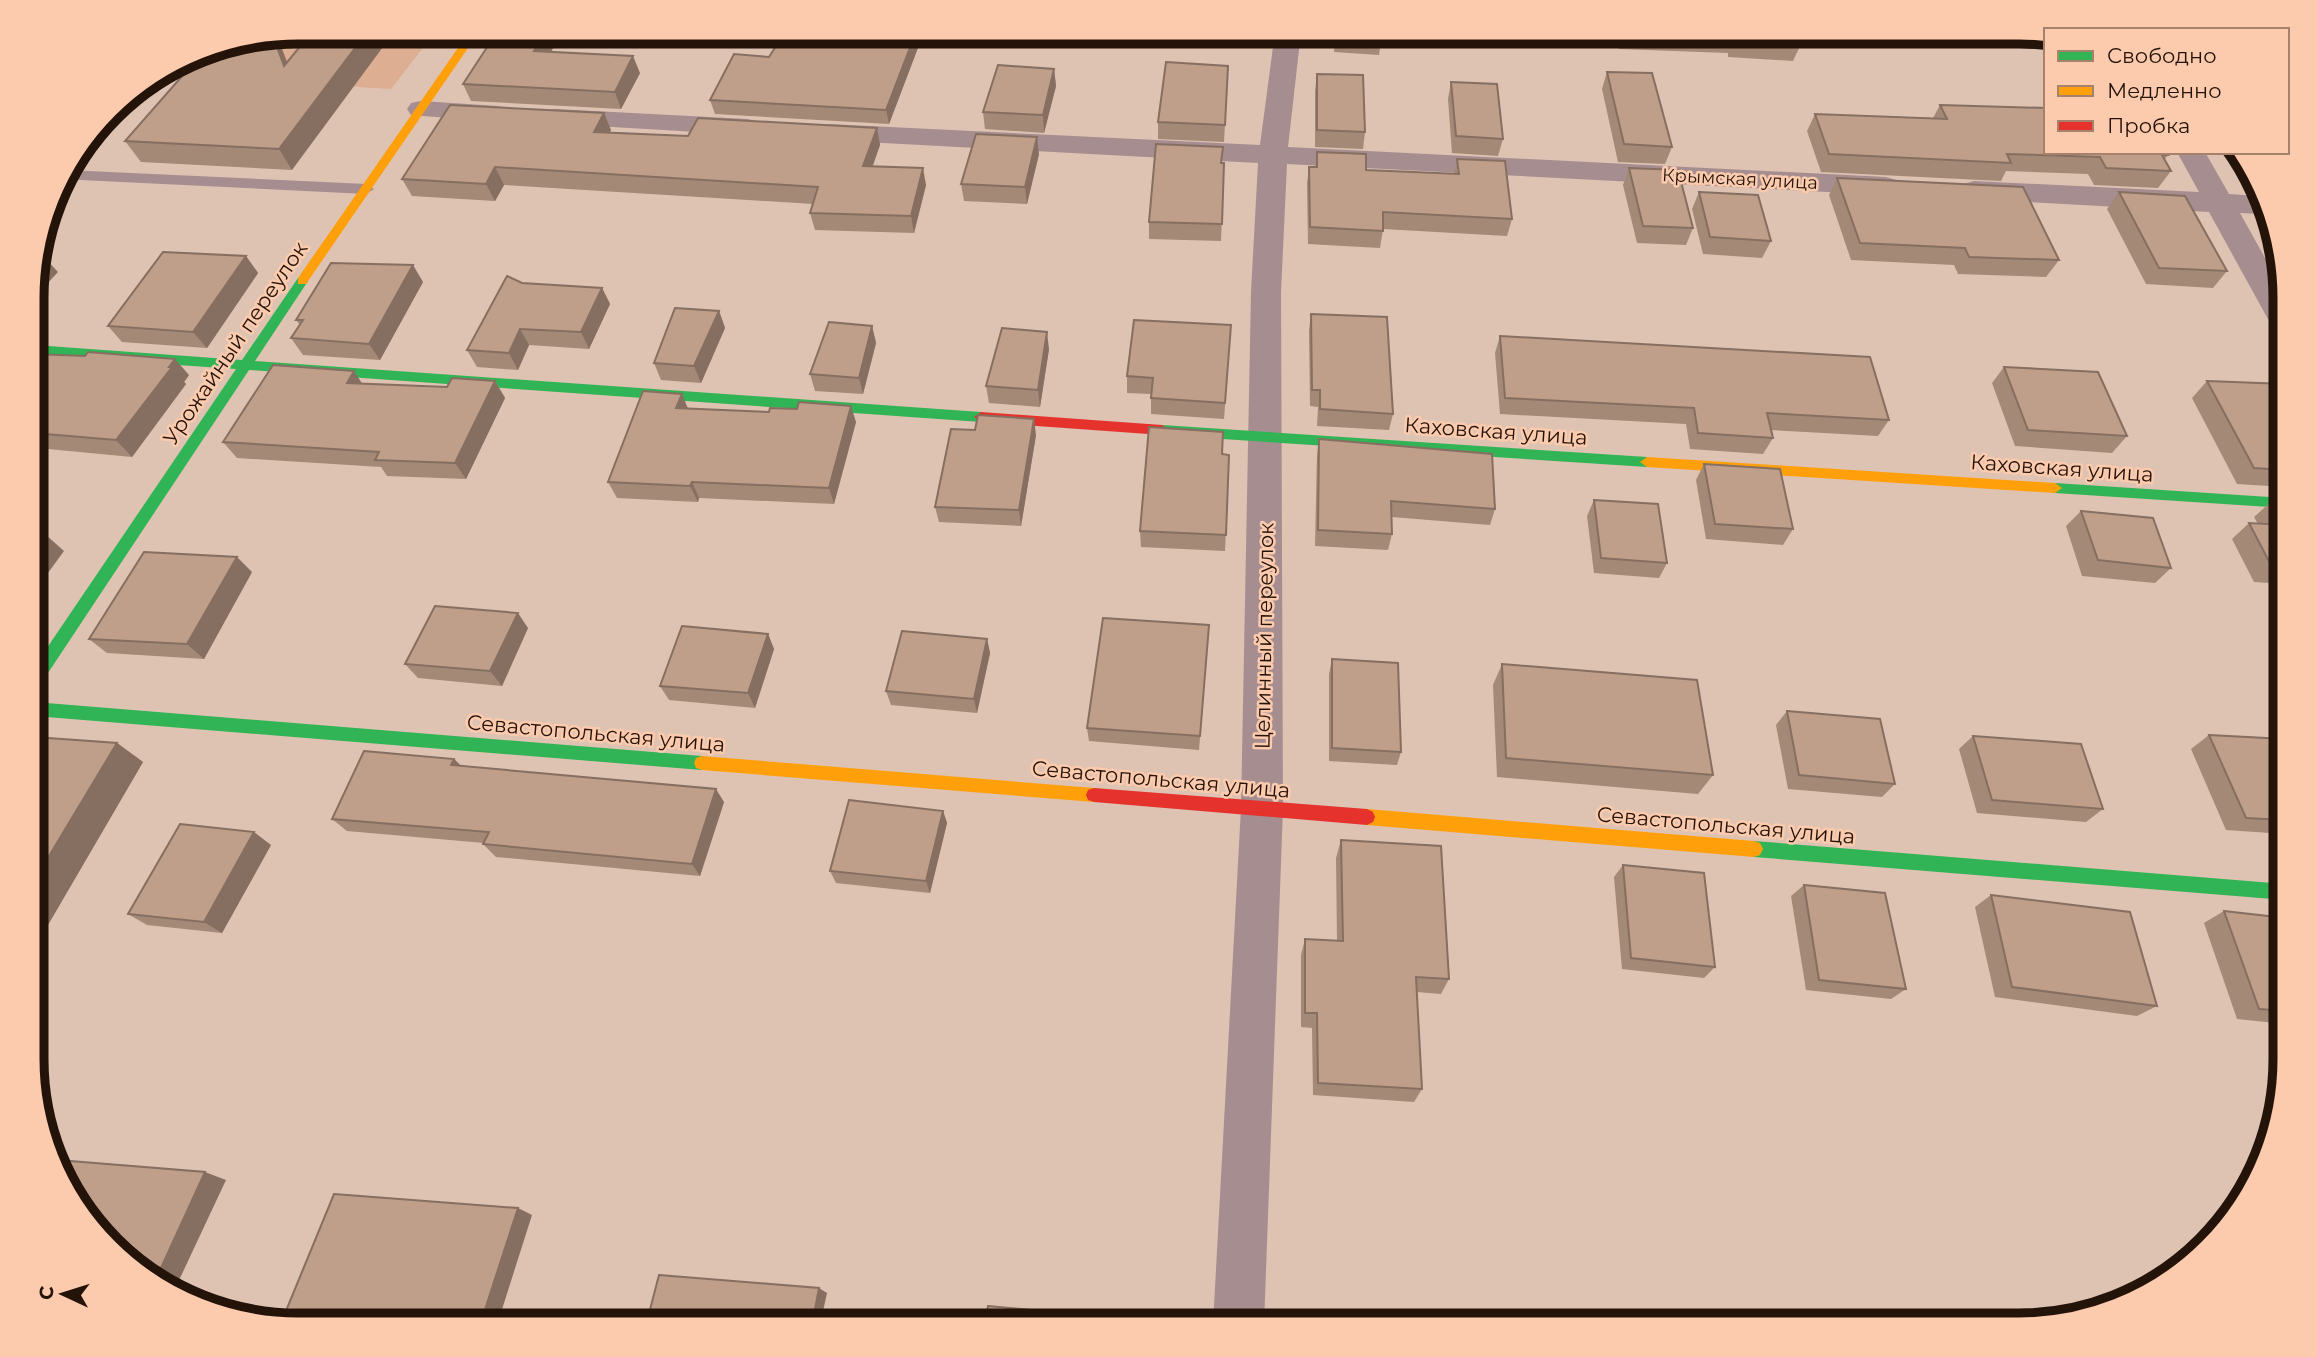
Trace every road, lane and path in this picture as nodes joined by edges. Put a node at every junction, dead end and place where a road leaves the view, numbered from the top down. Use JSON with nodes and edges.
{"nodes":[{"id":1,"x":466,"y":44,"type":"edge"},
{"id":2,"x":1287,"y":44,"type":"edge"},
{"id":3,"x":421,"y":110,"type":"junction"},
{"id":4,"x":2192,"y":154,"type":"edge"},
{"id":5,"x":1273,"y":156,"type":"junction"},
{"id":6,"x":76,"y":175,"type":"edge"},
{"id":7,"x":1912,"y":187,"type":"edge"},
{"id":8,"x":366,"y":189,"type":"junction"},
{"id":9,"x":1954,"y":189,"type":"edge"},
{"id":10,"x":2218,"y":202,"type":"junction"},
{"id":11,"x":2256,"y":205,"type":"edge"},
{"id":12,"x":2273,"y":301,"type":"edge"},
{"id":13,"x":44,"y":351,"type":"edge"},
{"id":14,"x":243,"y":367,"type":"junction"},
{"id":15,"x":1266,"y":438,"type":"junction"},
{"id":16,"x":2273,"y":502,"type":"edge"},
{"id":17,"x":44,"y":665,"type":"edge"},
{"id":18,"x":44,"y":710,"type":"edge"},
{"id":19,"x":1262,"y":808,"type":"junction"},
{"id":20,"x":2273,"y":891,"type":"edge"},
{"id":21,"x":1239,"y":1313,"type":"edge"}],
"edges":[{"from":1,"to":3,"type":"street","name":"Урожайный переулок"},
{"from":2,"to":5,"type":"street","name":"Целинный переулок"},
{"from":3,"to":5,"type":"street","name":"Крымская улица"},
{"from":3,"to":8,"type":"street","name":"Урожайный переулок"},
{"from":4,"to":10,"type":"street"},
{"from":5,"to":7,"type":"street","name":"Крымская улица"},
{"from":5,"to":15,"type":"street","name":"Целинный переулок"},
{"from":6,"to":8,"type":"lane"},
{"from":8,"to":14,"type":"street","name":"Урожайный переулок"},
{"from":9,"to":10,"type":"street"},
{"from":10,"to":11,"type":"street"},
{"from":10,"to":12,"type":"street"},
{"from":13,"to":14,"type":"street","name":"Каховская улица"},
{"from":14,"to":15,"type":"street","name":"Каховская улица"},
{"from":14,"to":17,"type":"street","name":"Урожайный переулок"},
{"from":15,"to":16,"type":"street","name":"Каховская улица"},
{"from":15,"to":19,"type":"street","name":"Целинный переулок"},
{"from":18,"to":19,"type":"street","name":"Севастопольская улица"},
{"from":19,"to":20,"type":"street","name":"Севастопольская улица"},
{"from":19,"to":21,"type":"street","name":"Целинный переулок"}]}
